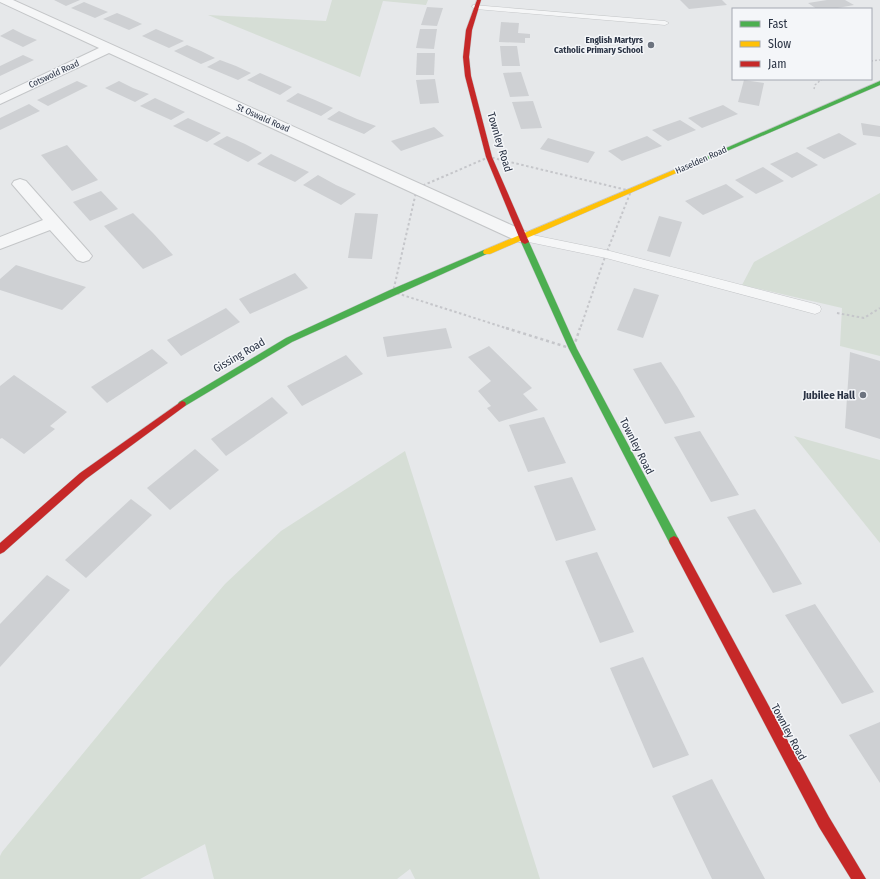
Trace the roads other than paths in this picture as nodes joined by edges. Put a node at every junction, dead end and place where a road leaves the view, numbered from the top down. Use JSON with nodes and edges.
{"nodes":[{"id":1,"x":4,"y":0,"type":"edge"},
{"id":2,"x":0,"y":1,"type":"edge"},
{"id":3,"x":478,"y":3,"type":"edge"},
{"id":4,"x":665,"y":24,"type":"dead end"},
{"id":5,"x":109,"y":48,"type":"junction"},
{"id":6,"x":879,"y":85,"type":"edge"},
{"id":7,"x":0,"y":100,"type":"edge"},
{"id":8,"x":20,"y":184,"type":"dead end"},
{"id":9,"x":54,"y":222,"type":"junction"},
{"id":10,"x":523,"y":237,"type":"junction"},
{"id":11,"x":0,"y":242,"type":"edge"},
{"id":12,"x":83,"y":256,"type":"dead end"},
{"id":13,"x":815,"y":309,"type":"road end"},
{"id":14,"x":0,"y":549,"type":"edge"},
{"id":15,"x":859,"y":879,"type":"edge"}],
"edges":[{"from":1,"to":2,"type":"street"},
{"from":1,"to":5,"type":"street","name":"St Oswald Road"},
{"from":3,"to":4,"type":"lane"},
{"from":3,"to":10,"type":"street","name":"Townley Road"},
{"from":5,"to":7,"type":"street","name":"Cotswold Road"},
{"from":5,"to":10,"type":"street","name":"St Oswald Road"},
{"from":6,"to":10,"type":"street","name":"Haselden Road"},
{"from":8,"to":9,"type":"street"},
{"from":9,"to":11,"type":"street"},
{"from":9,"to":12,"type":"street"},
{"from":10,"to":13,"type":"lane"},
{"from":10,"to":14,"type":"street","name":"Gissing Road"},
{"from":10,"to":15,"type":"street","name":"Townley Road"}]}
